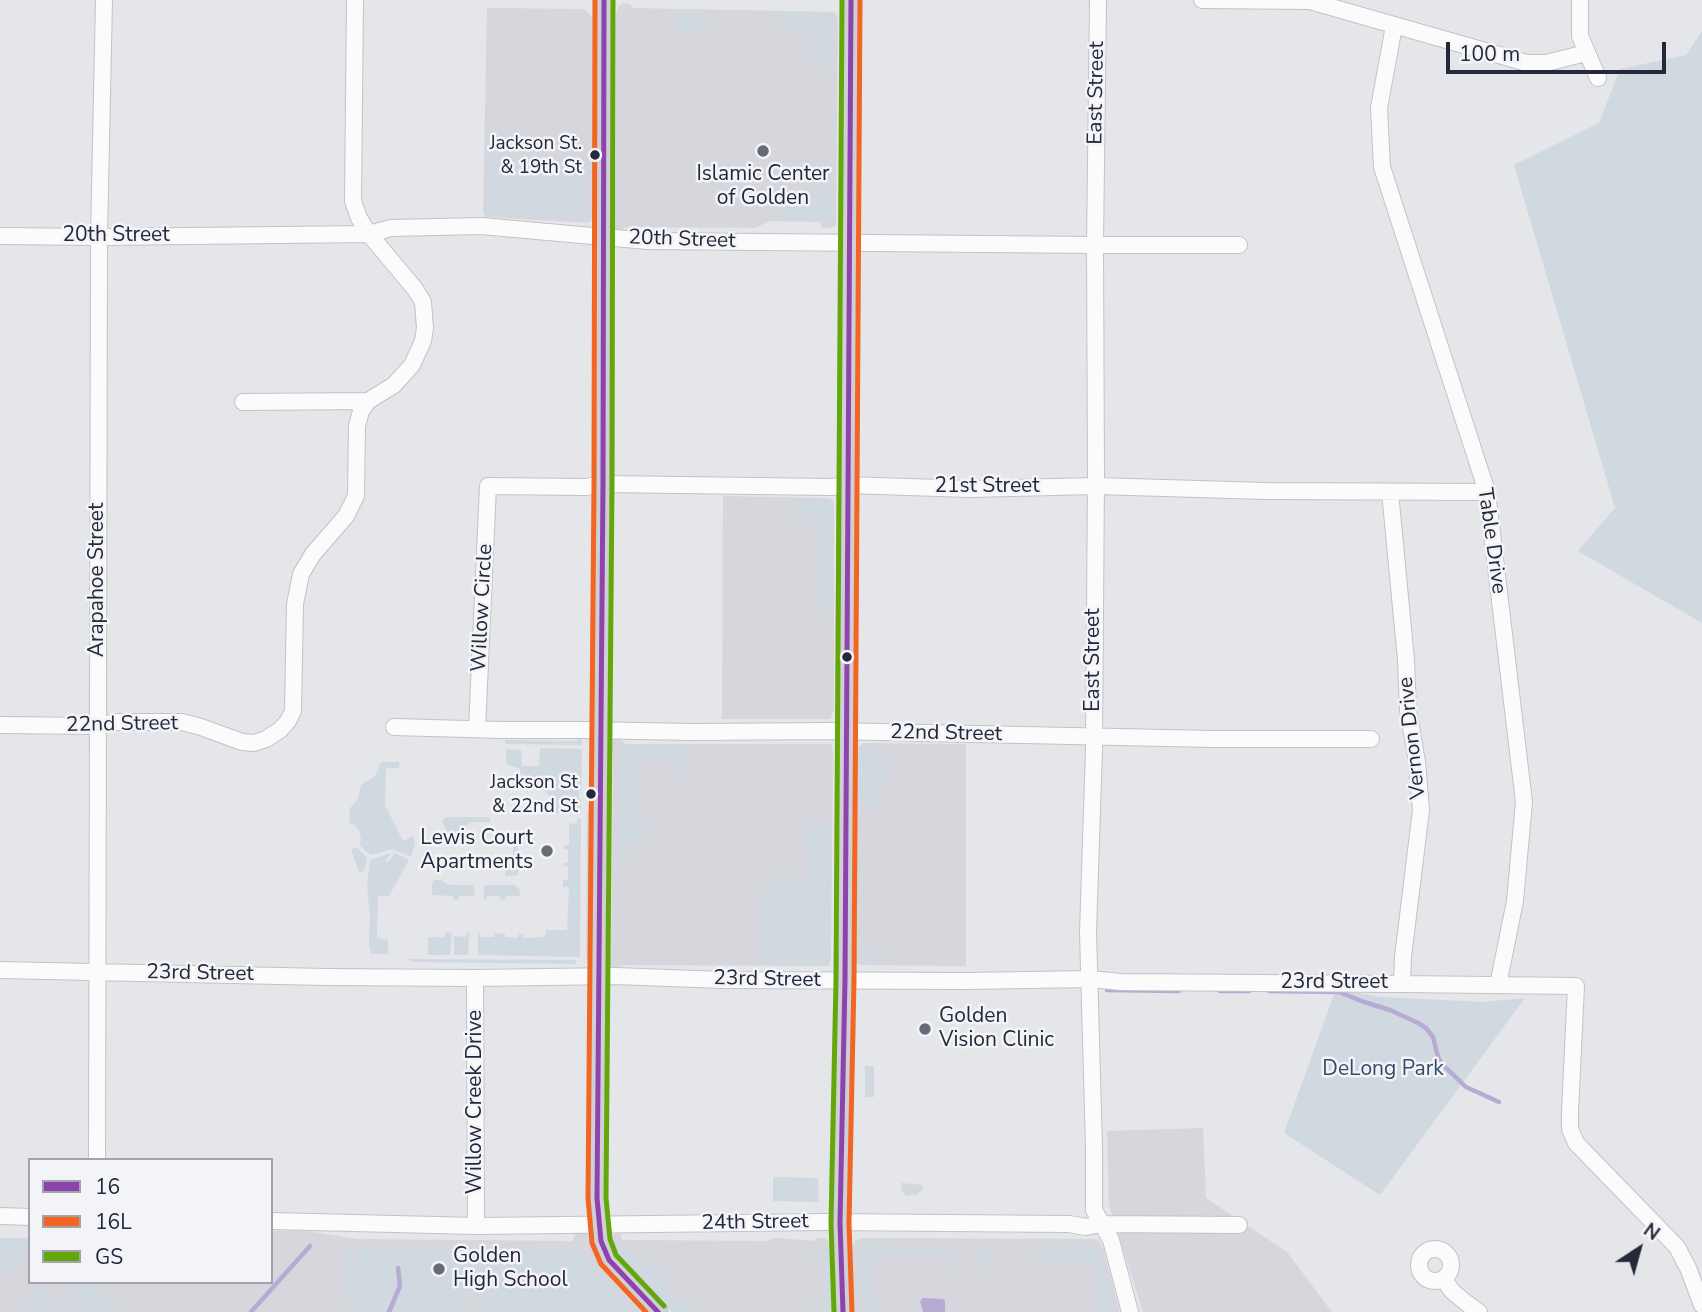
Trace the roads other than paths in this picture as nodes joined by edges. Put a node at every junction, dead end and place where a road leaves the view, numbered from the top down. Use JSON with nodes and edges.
{"nodes":[{"id":1,"x":104,"y":0,"type":"edge"},
{"id":2,"x":355,"y":0,"type":"edge"},
{"id":3,"x":604,"y":0,"type":"edge"},
{"id":4,"x":851,"y":0,"type":"edge"},
{"id":5,"x":1098,"y":0,"type":"edge"},
{"id":6,"x":1202,"y":0,"type":"edge"},
{"id":7,"x":1580,"y":0,"type":"edge"},
{"id":8,"x":1394,"y":26,"type":"junction"},
{"id":9,"x":1586,"y":53,"type":"junction"},
{"id":10,"x":1598,"y":78,"type":"dead end"},
{"id":11,"x":369,"y":234,"type":"junction"},
{"id":12,"x":0,"y":236,"type":"edge"},
{"id":13,"x":604,"y":236,"type":"junction"},
{"id":14,"x":99,"y":237,"type":"junction"},
{"id":15,"x":850,"y":243,"type":"junction"},
{"id":16,"x":1095,"y":245,"type":"junction"},
{"id":17,"x":1239,"y":245,"type":"dead end"},
{"id":18,"x":368,"y":401,"type":"junction"},
{"id":19,"x":243,"y":402,"type":"dead end"},
{"id":20,"x":603,"y":484,"type":"junction"},
{"id":21,"x":847,"y":485,"type":"junction"},
{"id":22,"x":488,"y":486,"type":"joint"},
{"id":23,"x":1096,"y":486,"type":"junction"},
{"id":24,"x":1390,"y":492,"type":"junction"},
{"id":25,"x":1487,"y":492,"type":"junction"},
{"id":26,"x":0,"y":725,"type":"edge"},
{"id":27,"x":98,"y":726,"type":"junction"},
{"id":28,"x":394,"y":727,"type":"dead end"},
{"id":29,"x":477,"y":729,"type":"junction"},
{"id":30,"x":600,"y":730,"type":"junction"},
{"id":31,"x":846,"y":732,"type":"junction"},
{"id":32,"x":1094,"y":738,"type":"junction"},
{"id":33,"x":1371,"y":739,"type":"dead end"},
{"id":34,"x":0,"y":970,"type":"edge"},
{"id":35,"x":97,"y":971,"type":"junction"},
{"id":36,"x":600,"y":976,"type":"junction"},
{"id":37,"x":475,"y":978,"type":"junction"},
{"id":38,"x":1090,"y":979,"type":"junction"},
{"id":39,"x":845,"y":980,"type":"junction"},
{"id":40,"x":1402,"y":984,"type":"junction"},
{"id":41,"x":1498,"y":985,"type":"junction"},
{"id":42,"x":97,"y":1158,"type":"edge"},
{"id":43,"x":0,"y":1216,"type":"edge"},
{"id":44,"x":28,"y":1217,"type":"edge"},
{"id":45,"x":273,"y":1222,"type":"edge"},
{"id":46,"x":839,"y":1223,"type":"junction"},
{"id":47,"x":599,"y":1224,"type":"junction"},
{"id":48,"x":1101,"y":1224,"type":"junction"},
{"id":49,"x":1239,"y":1225,"type":"dead end"},
{"id":50,"x":476,"y":1226,"type":"junction"},
{"id":51,"x":1444,"y":1279,"type":"dead end"},
{"id":52,"x":1702,"y":1305,"type":"edge"},
{"id":53,"x":658,"y":1312,"type":"edge"},
{"id":54,"x":843,"y":1312,"type":"edge"},
{"id":55,"x":1130,"y":1312,"type":"edge"},
{"id":56,"x":1479,"y":1312,"type":"edge"}],
"edges":[{"from":1,"to":14,"type":"street","name":"Arapahoe Street"},
{"from":2,"to":11,"type":"street"},
{"from":3,"to":13,"type":"main road"},
{"from":4,"to":15,"type":"main road"},
{"from":5,"to":16,"type":"street","name":"East Street"},
{"from":6,"to":8,"type":"street"},
{"from":7,"to":9,"type":"street"},
{"from":8,"to":9,"type":"street"},
{"from":8,"to":25,"type":"street","name":"Table Drive"},
{"from":9,"to":10,"type":"street"},
{"from":11,"to":13,"type":"street","name":"20th Street"},
{"from":11,"to":14,"type":"street","name":"20th Street"},
{"from":11,"to":18,"type":"street"},
{"from":12,"to":14,"type":"street","name":"20th Street"},
{"from":13,"to":15,"type":"street","name":"20th Street"},
{"from":13,"to":20,"type":"main road"},
{"from":14,"to":27,"type":"street","name":"Arapahoe Street"},
{"from":15,"to":16,"type":"street","name":"20th Street"},
{"from":15,"to":21,"type":"main road"},
{"from":16,"to":17,"type":"street","name":"20th Street"},
{"from":16,"to":23,"type":"street","name":"East Street"},
{"from":18,"to":19,"type":"street"},
{"from":18,"to":27,"type":"street","name":"22nd Street"},
{"from":20,"to":21,"type":"street","name":"21st Street"},
{"from":20,"to":22,"type":"street","name":"21st Street"},
{"from":20,"to":30,"type":"main road"},
{"from":21,"to":23,"type":"street","name":"21st Street"},
{"from":21,"to":31,"type":"main road"},
{"from":22,"to":29,"type":"street","name":"Willow Circle"},
{"from":23,"to":24,"type":"street","name":"21st Street"},
{"from":23,"to":32,"type":"street","name":"East Street"},
{"from":24,"to":25,"type":"street","name":"21st Street"},
{"from":24,"to":40,"type":"street","name":"Vernon Drive"},
{"from":25,"to":41,"type":"street","name":"Table Drive"},
{"from":26,"to":27,"type":"street","name":"22nd Street"},
{"from":27,"to":35,"type":"street","name":"Arapahoe Street"},
{"from":28,"to":29,"type":"street","name":"22nd Street"},
{"from":29,"to":30,"type":"street","name":"22nd Street"},
{"from":30,"to":31,"type":"street","name":"22nd Street"},
{"from":30,"to":36,"type":"main road"},
{"from":31,"to":32,"type":"street","name":"22nd Street"},
{"from":31,"to":39,"type":"main road"},
{"from":32,"to":33,"type":"street","name":"22nd Street"},
{"from":32,"to":38,"type":"street","name":"East Street"},
{"from":34,"to":35,"type":"street","name":"23rd Street"},
{"from":35,"to":37,"type":"street","name":"23rd Street"},
{"from":35,"to":42,"type":"street","name":"Arapahoe Street"},
{"from":36,"to":37,"type":"street","name":"23rd Street"},
{"from":36,"to":39,"type":"street","name":"23rd Street"},
{"from":36,"to":47,"type":"main road"},
{"from":37,"to":50,"type":"street","name":"Willow Creek Drive"},
{"from":38,"to":39,"type":"street","name":"23rd Street"},
{"from":38,"to":40,"type":"street","name":"23rd Street"},
{"from":38,"to":48,"type":"street","name":"East Street"},
{"from":39,"to":46,"type":"main road"},
{"from":40,"to":41,"type":"street","name":"23rd Street"},
{"from":41,"to":52,"type":"street","name":"23rd Street"},
{"from":43,"to":44,"type":"street"},
{"from":45,"to":50,"type":"street","name":"24th Street"},
{"from":46,"to":47,"type":"street","name":"24th Street"},
{"from":46,"to":48,"type":"street","name":"24th Street"},
{"from":46,"to":54,"type":"main road"},
{"from":47,"to":50,"type":"street","name":"24th Street"},
{"from":47,"to":53,"type":"main road"},
{"from":48,"to":49,"type":"street","name":"24th Street"},
{"from":48,"to":55,"type":"street","name":"East Street"},
{"from":51,"to":56,"type":"street"}]}
